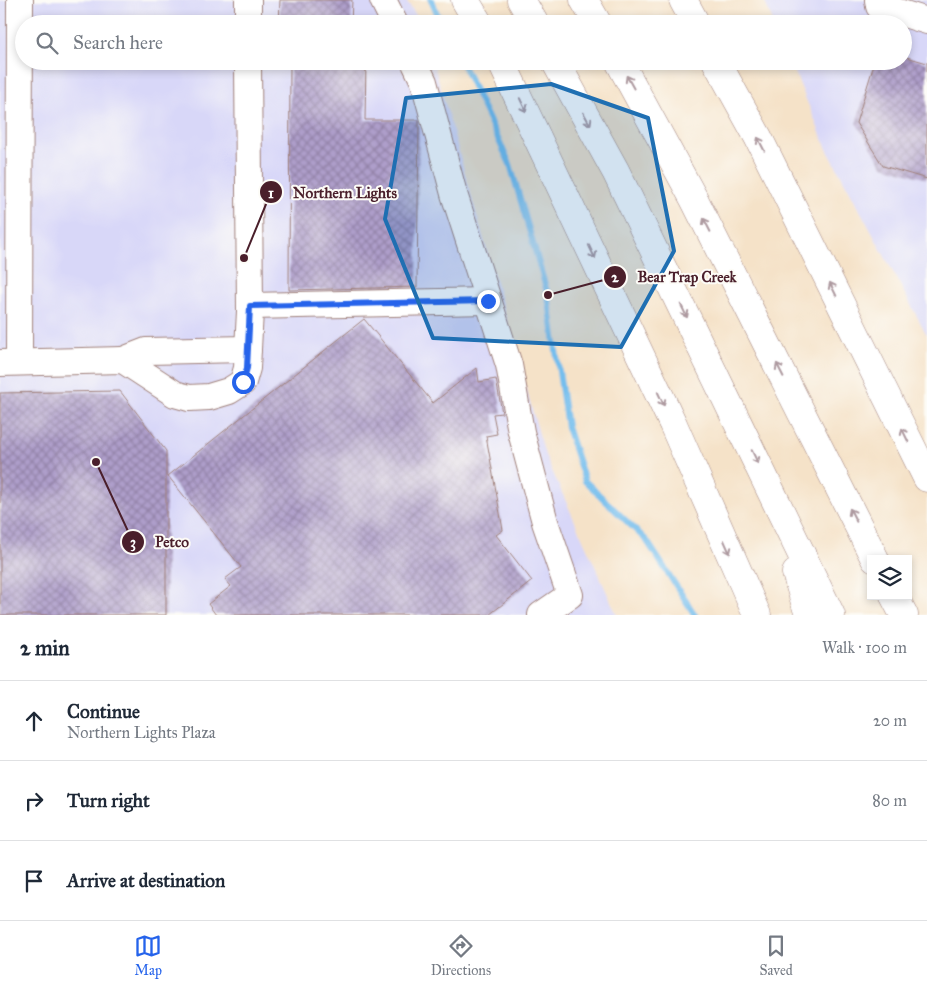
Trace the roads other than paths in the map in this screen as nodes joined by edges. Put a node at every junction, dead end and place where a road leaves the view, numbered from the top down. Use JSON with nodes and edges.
{"nodes":[{"id":1,"x":20,"y":0,"type":"edge"},
{"id":2,"x":248,"y":0,"type":"edge"},
{"id":3,"x":383,"y":0,"type":"edge"},
{"id":4,"x":465,"y":0,"type":"edge"},
{"id":5,"x":521,"y":0,"type":"edge"},
{"id":6,"x":584,"y":0,"type":"edge"},
{"id":7,"x":683,"y":0,"type":"edge"},
{"id":8,"x":878,"y":0,"type":"edge"},
{"id":9,"x":20,"y":15,"type":"edge"},
{"id":10,"x":248,"y":15,"type":"edge"},
{"id":11,"x":390,"y":15,"type":"edge"},
{"id":12,"x":474,"y":15,"type":"edge"},
{"id":13,"x":530,"y":15,"type":"edge"},
{"id":14,"x":593,"y":15,"type":"edge"},
{"id":15,"x":691,"y":15,"type":"edge"},
{"id":16,"x":908,"y":15,"type":"edge"},
{"id":17,"x":912,"y":16,"type":"edge"},
{"id":18,"x":927,"y":21,"type":"edge"},
{"id":19,"x":18,"y":70,"type":"edge"},
{"id":20,"x":248,"y":70,"type":"edge"},
{"id":21,"x":418,"y":70,"type":"edge"},
{"id":22,"x":505,"y":70,"type":"edge"},
{"id":23,"x":560,"y":70,"type":"edge"},
{"id":24,"x":624,"y":70,"type":"edge"},
{"id":25,"x":721,"y":70,"type":"edge"},
{"id":26,"x":488,"y":301,"type":"junction"},
{"id":27,"x":250,"y":306,"type":"junction"},
{"id":28,"x":248,"y":349,"type":"junction"},
{"id":29,"x":122,"y":360,"type":"junction"},
{"id":30,"x":9,"y":363,"type":"edge"},
{"id":31,"x":927,"y":478,"type":"edge"},
{"id":32,"x":770,"y":488,"type":"junction"},
{"id":33,"x":873,"y":555,"type":"edge"},
{"id":34,"x":896,"y":600,"type":"edge"},
{"id":35,"x":541,"y":615,"type":"edge"},
{"id":36,"x":757,"y":615,"type":"edge"},
{"id":37,"x":808,"y":615,"type":"edge"},
{"id":38,"x":831,"y":615,"type":"edge"},
{"id":39,"x":904,"y":615,"type":"edge"}],
"edges":[{"from":1,"to":9,"type":"lane"},
{"from":2,"to":10,"type":"lane"},
{"from":3,"to":11,"type":"lane"},
{"from":4,"to":12,"type":"highway"},
{"from":5,"to":13,"type":"highway"},
{"from":6,"to":14,"type":"highway"},
{"from":7,"to":15,"type":"highway"},
{"from":8,"to":16,"type":"lane"},
{"from":17,"to":18,"type":"lane"},
{"from":19,"to":30,"type":"lane"},
{"from":20,"to":27,"type":"lane"},
{"from":21,"to":26,"type":"lane"},
{"from":22,"to":36,"type":"highway","one_way":true},
{"from":23,"to":32,"type":"highway","one_way":true},
{"from":33,"to":24,"type":"highway","one_way":true},
{"from":31,"to":25,"type":"highway","one_way":true},
{"from":26,"to":27,"type":"lane"},
{"from":26,"to":35,"type":"lane"},
{"from":27,"to":28,"type":"lane"},
{"from":28,"to":29,"type":"lane"},
{"from":28,"to":29,"type":"lane"},
{"from":29,"to":30,"type":"lane"},
{"from":32,"to":37,"type":"highway"},
{"from":32,"to":38,"type":"highway"},
{"from":34,"to":39,"type":"highway"}]}
